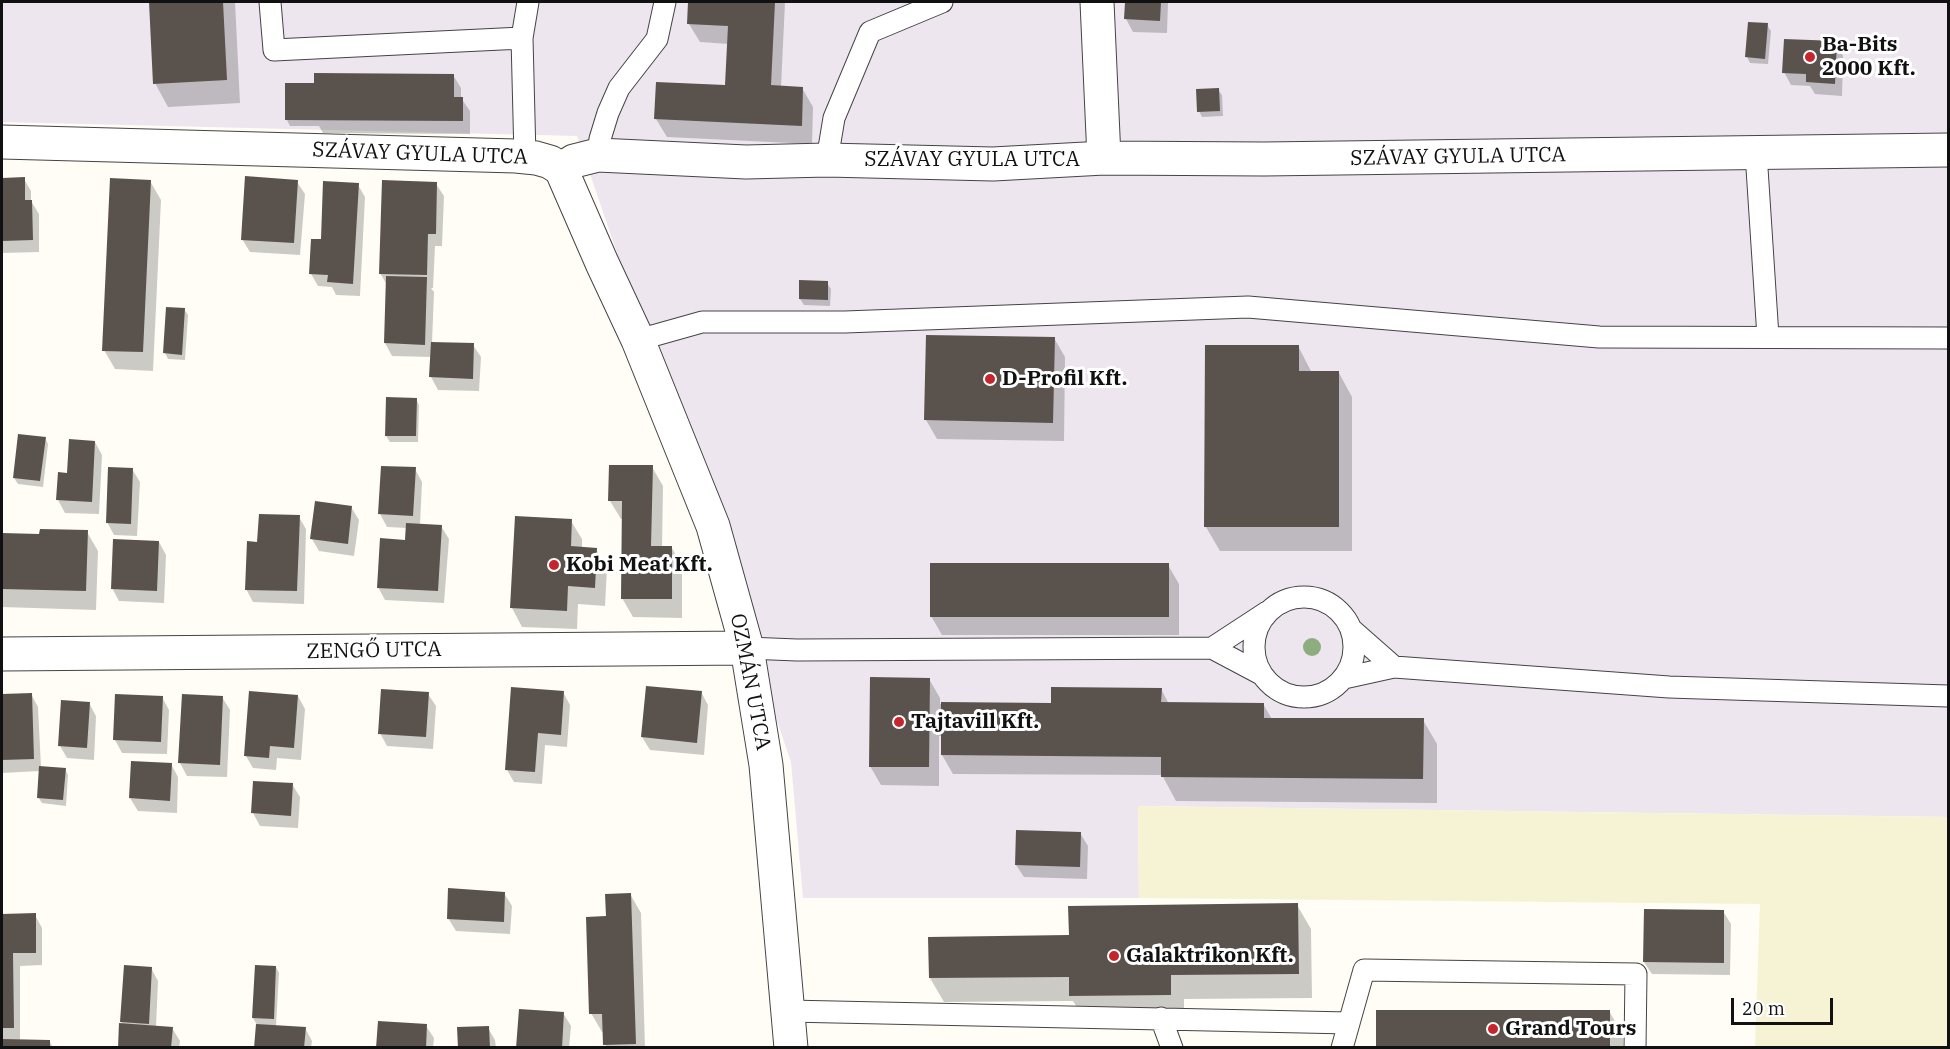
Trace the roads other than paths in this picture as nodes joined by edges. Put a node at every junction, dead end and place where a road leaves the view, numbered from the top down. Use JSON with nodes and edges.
{"nodes":[{"id":1,"x":270,"y":2,"type":"edge"},
{"id":2,"x":528,"y":2,"type":"edge"},
{"id":3,"x":665,"y":2,"type":"edge"},
{"id":4,"x":942,"y":2,"type":"edge"},
{"id":5,"x":1097,"y":2,"type":"edge"},
{"id":6,"x":522,"y":38,"type":"junction"},
{"id":7,"x":2,"y":142,"type":"edge"},
{"id":8,"x":1948,"y":150,"type":"edge"},
{"id":9,"x":1756,"y":153,"type":"junction"},
{"id":10,"x":598,"y":155,"type":"junction"},
{"id":11,"x":525,"y":157,"type":"junction"},
{"id":12,"x":1104,"y":158,"type":"junction"},
{"id":13,"x":827,"y":160,"type":"junction"},
{"id":14,"x":561,"y":169,"type":"junction"},
{"id":15,"x":1768,"y":337,"type":"junction"},
{"id":16,"x":1948,"y":338,"type":"edge"},
{"id":17,"x":638,"y":340,"type":"junction"},
{"id":18,"x":1267,"y":612,"type":"junction"},
{"id":19,"x":1352,"y":630,"type":"junction"},
{"id":20,"x":747,"y":648,"type":"junction"},
{"id":21,"x":1212,"y":648,"type":"junction"},
{"id":22,"x":2,"y":654,"type":"edge"},
{"id":23,"x":1394,"y":667,"type":"junction"},
{"id":24,"x":1261,"y":674,"type":"junction"},
{"id":25,"x":1344,"y":678,"type":"junction"},
{"id":26,"x":1948,"y":696,"type":"edge"},
{"id":27,"x":788,"y":1011,"type":"junction"},
{"id":28,"x":1161,"y":1018,"type":"junction"},
{"id":29,"x":1349,"y":1023,"type":"junction"},
{"id":30,"x":791,"y":1047,"type":"edge"},
{"id":31,"x":1172,"y":1047,"type":"edge"},
{"id":32,"x":1342,"y":1047,"type":"edge"},
{"id":33,"x":1635,"y":1047,"type":"edge"}],
"edges":[{"from":1,"to":6,"type":"lane"},
{"from":2,"to":6,"type":"lane"},
{"from":3,"to":10,"type":"lane"},
{"from":4,"to":13,"type":"lane"},
{"from":5,"to":12,"type":"street"},
{"from":6,"to":11,"type":"lane"},
{"from":7,"to":11,"type":"street","name":"SZÁVAY GYULA UTCA"},
{"from":8,"to":9,"type":"street","name":"SZÁVAY GYULA UTCA"},
{"from":9,"to":12,"type":"street","name":"SZÁVAY GYULA UTCA"},
{"from":9,"to":15,"type":"lane"},
{"from":10,"to":13,"type":"street","name":"SZÁVAY GYULA UTCA"},
{"from":10,"to":14,"type":"street","name":"SZÁVAY GYULA UTCA"},
{"from":11,"to":14,"type":"street","name":"SZÁVAY GYULA UTCA"},
{"from":12,"to":13,"type":"street","name":"SZÁVAY GYULA UTCA"},
{"from":14,"to":17,"type":"street","name":"OZMÁN UTCA"},
{"from":15,"to":16,"type":"lane"},
{"from":15,"to":17,"type":"lane"},
{"from":17,"to":20,"type":"street","name":"OZMÁN UTCA"},
{"from":18,"to":19,"type":"lane"},
{"from":18,"to":21,"type":"lane"},
{"from":18,"to":24,"type":"lane"},
{"from":19,"to":23,"type":"lane"},
{"from":19,"to":25,"type":"lane"},
{"from":20,"to":21,"type":"lane"},
{"from":20,"to":22,"type":"street","name":"ZENGŐ UTCA"},
{"from":20,"to":27,"type":"street","name":"OZMÁN UTCA"},
{"from":21,"to":24,"type":"lane"},
{"from":23,"to":25,"type":"lane"},
{"from":23,"to":26,"type":"lane"},
{"from":24,"to":25,"type":"lane"},
{"from":27,"to":28,"type":"lane"},
{"from":27,"to":30,"type":"street","name":"OZMÁN UTCA"},
{"from":28,"to":29,"type":"lane"},
{"from":28,"to":31,"type":"lane"},
{"from":29,"to":32,"type":"lane"},
{"from":29,"to":33,"type":"lane"}]}
